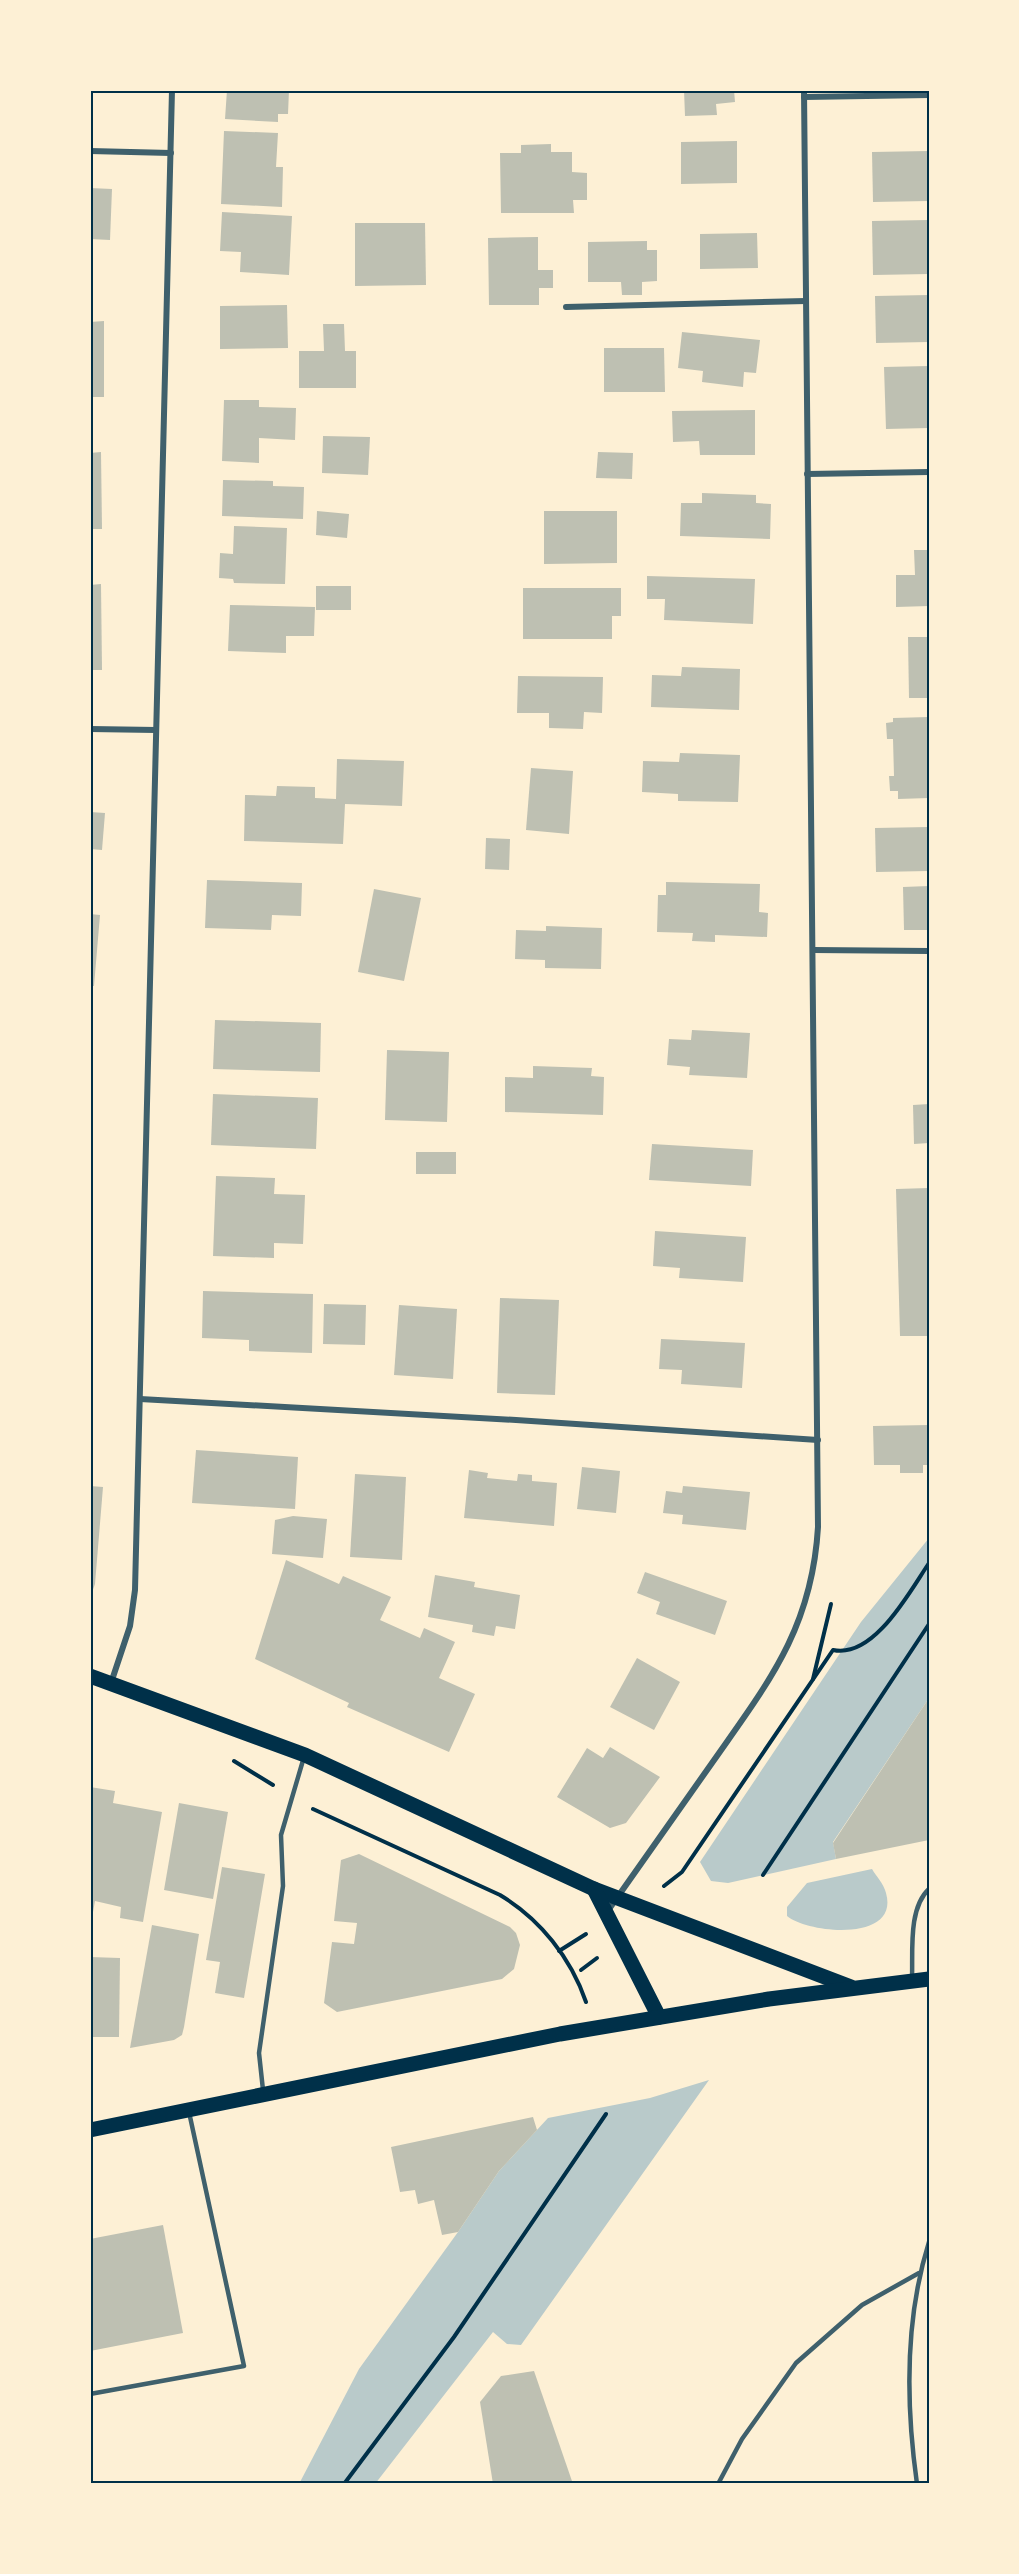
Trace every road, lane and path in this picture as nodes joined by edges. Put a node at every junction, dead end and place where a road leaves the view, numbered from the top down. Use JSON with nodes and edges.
{"nodes":[{"id":1,"x":172,"y":90,"type":"edge"},
{"id":2,"x":804,"y":94,"type":"edge"},
{"id":3,"x":929,"y":95,"type":"edge"},
{"id":4,"x":90,"y":151,"type":"edge"},
{"id":5,"x":171,"y":153,"type":"junction"},
{"id":6,"x":806,"y":301,"type":"junction"},
{"id":7,"x":566,"y":307,"type":"dead end"},
{"id":8,"x":929,"y":472,"type":"edge"},
{"id":9,"x":807,"y":474,"type":"junction"},
{"id":10,"x":90,"y":729,"type":"edge"},
{"id":11,"x":156,"y":730,"type":"junction"},
{"id":12,"x":813,"y":950,"type":"junction"},
{"id":13,"x":929,"y":951,"type":"edge"},
{"id":14,"x":140,"y":1399,"type":"junction"},
{"id":15,"x":818,"y":1440,"type":"junction"},
{"id":16,"x":929,"y":1563,"type":"edge"},
{"id":17,"x":929,"y":1624,"type":"edge"},
{"id":18,"x":90,"y":1676,"type":"edge"},
{"id":19,"x":111,"y":1683,"type":"junction"},
{"id":20,"x":305,"y":1755,"type":"junction"},
{"id":21,"x":231,"y":1759,"type":"dead end"},
{"id":22,"x":292,"y":1797,"type":"junction"},
{"id":23,"x":763,"y":1875,"type":"dead end"},
{"id":24,"x":677,"y":1878,"type":"dead end"},
{"id":25,"x":594,"y":1889,"type":"junction"},
{"id":26,"x":929,"y":1889,"type":"edge"},
{"id":27,"x":617,"y":1898,"type":"junction"},
{"id":28,"x":606,"y":1913,"type":"junction"},
{"id":29,"x":580,"y":1938,"type":"dead end"},
{"id":30,"x":559,"y":1951,"type":"junction"},
{"id":31,"x":598,"y":1958,"type":"dead end"},
{"id":32,"x":581,"y":1970,"type":"dead end"},
{"id":33,"x":929,"y":1979,"type":"edge"},
{"id":34,"x":911,"y":1981,"type":"junction"},
{"id":35,"x":581,"y":1986,"type":"dead end"},
{"id":36,"x":853,"y":1988,"type":"junction"},
{"id":37,"x":659,"y":2017,"type":"junction"},
{"id":38,"x":264,"y":2096,"type":"junction"},
{"id":39,"x":189,"y":2111,"type":"junction"},
{"id":40,"x":606,"y":2114,"type":"dead end"},
{"id":41,"x":90,"y":2130,"type":"edge"},
{"id":42,"x":929,"y":2242,"type":"edge"},
{"id":43,"x":919,"y":2273,"type":"junction"},
{"id":44,"x":90,"y":2394,"type":"edge"},
{"id":45,"x":344,"y":2484,"type":"edge"},
{"id":46,"x":718,"y":2484,"type":"edge"},
{"id":47,"x":917,"y":2484,"type":"edge"}],
"edges":[{"from":1,"to":5,"type":"street"},
{"from":2,"to":3,"type":"street"},
{"from":2,"to":6,"type":"street"},
{"from":4,"to":5,"type":"street"},
{"from":5,"to":11,"type":"street"},
{"from":6,"to":7,"type":"street"},
{"from":6,"to":9,"type":"street"},
{"from":8,"to":9,"type":"street"},
{"from":9,"to":12,"type":"street"},
{"from":10,"to":11,"type":"street"},
{"from":11,"to":14,"type":"street"},
{"from":12,"to":13,"type":"street"},
{"from":12,"to":15,"type":"street"},
{"from":14,"to":15,"type":"street"},
{"from":14,"to":19,"type":"street"},
{"from":15,"to":27,"type":"street"},
{"from":16,"to":24,"type":"path"},
{"from":17,"to":23,"type":"path"},
{"from":18,"to":19,"type":"main road"},
{"from":19,"to":20,"type":"main road"},
{"from":20,"to":22,"type":"lane"},
{"from":20,"to":25,"type":"main road"},
{"from":21,"to":22,"type":"path"},
{"from":22,"to":30,"type":"path"},
{"from":22,"to":38,"type":"lane"},
{"from":25,"to":27,"type":"main road"},
{"from":25,"to":28,"type":"main road"},
{"from":26,"to":34,"type":"lane"},
{"from":27,"to":28,"type":"street"},
{"from":27,"to":36,"type":"main road"},
{"from":28,"to":37,"type":"main road"},
{"from":29,"to":30,"type":"path"},
{"from":30,"to":35,"type":"path"},
{"from":31,"to":32,"type":"path"},
{"from":33,"to":34,"type":"main road"},
{"from":34,"to":36,"type":"main road"},
{"from":36,"to":37,"type":"main road"},
{"from":37,"to":38,"type":"main road"},
{"from":38,"to":39,"type":"main road"},
{"from":39,"to":41,"type":"main road"},
{"from":39,"to":44,"type":"lane"},
{"from":40,"to":45,"type":"path"},
{"from":42,"to":43,"type":"lane"},
{"from":43,"to":46,"type":"lane"},
{"from":43,"to":47,"type":"lane"}]}
